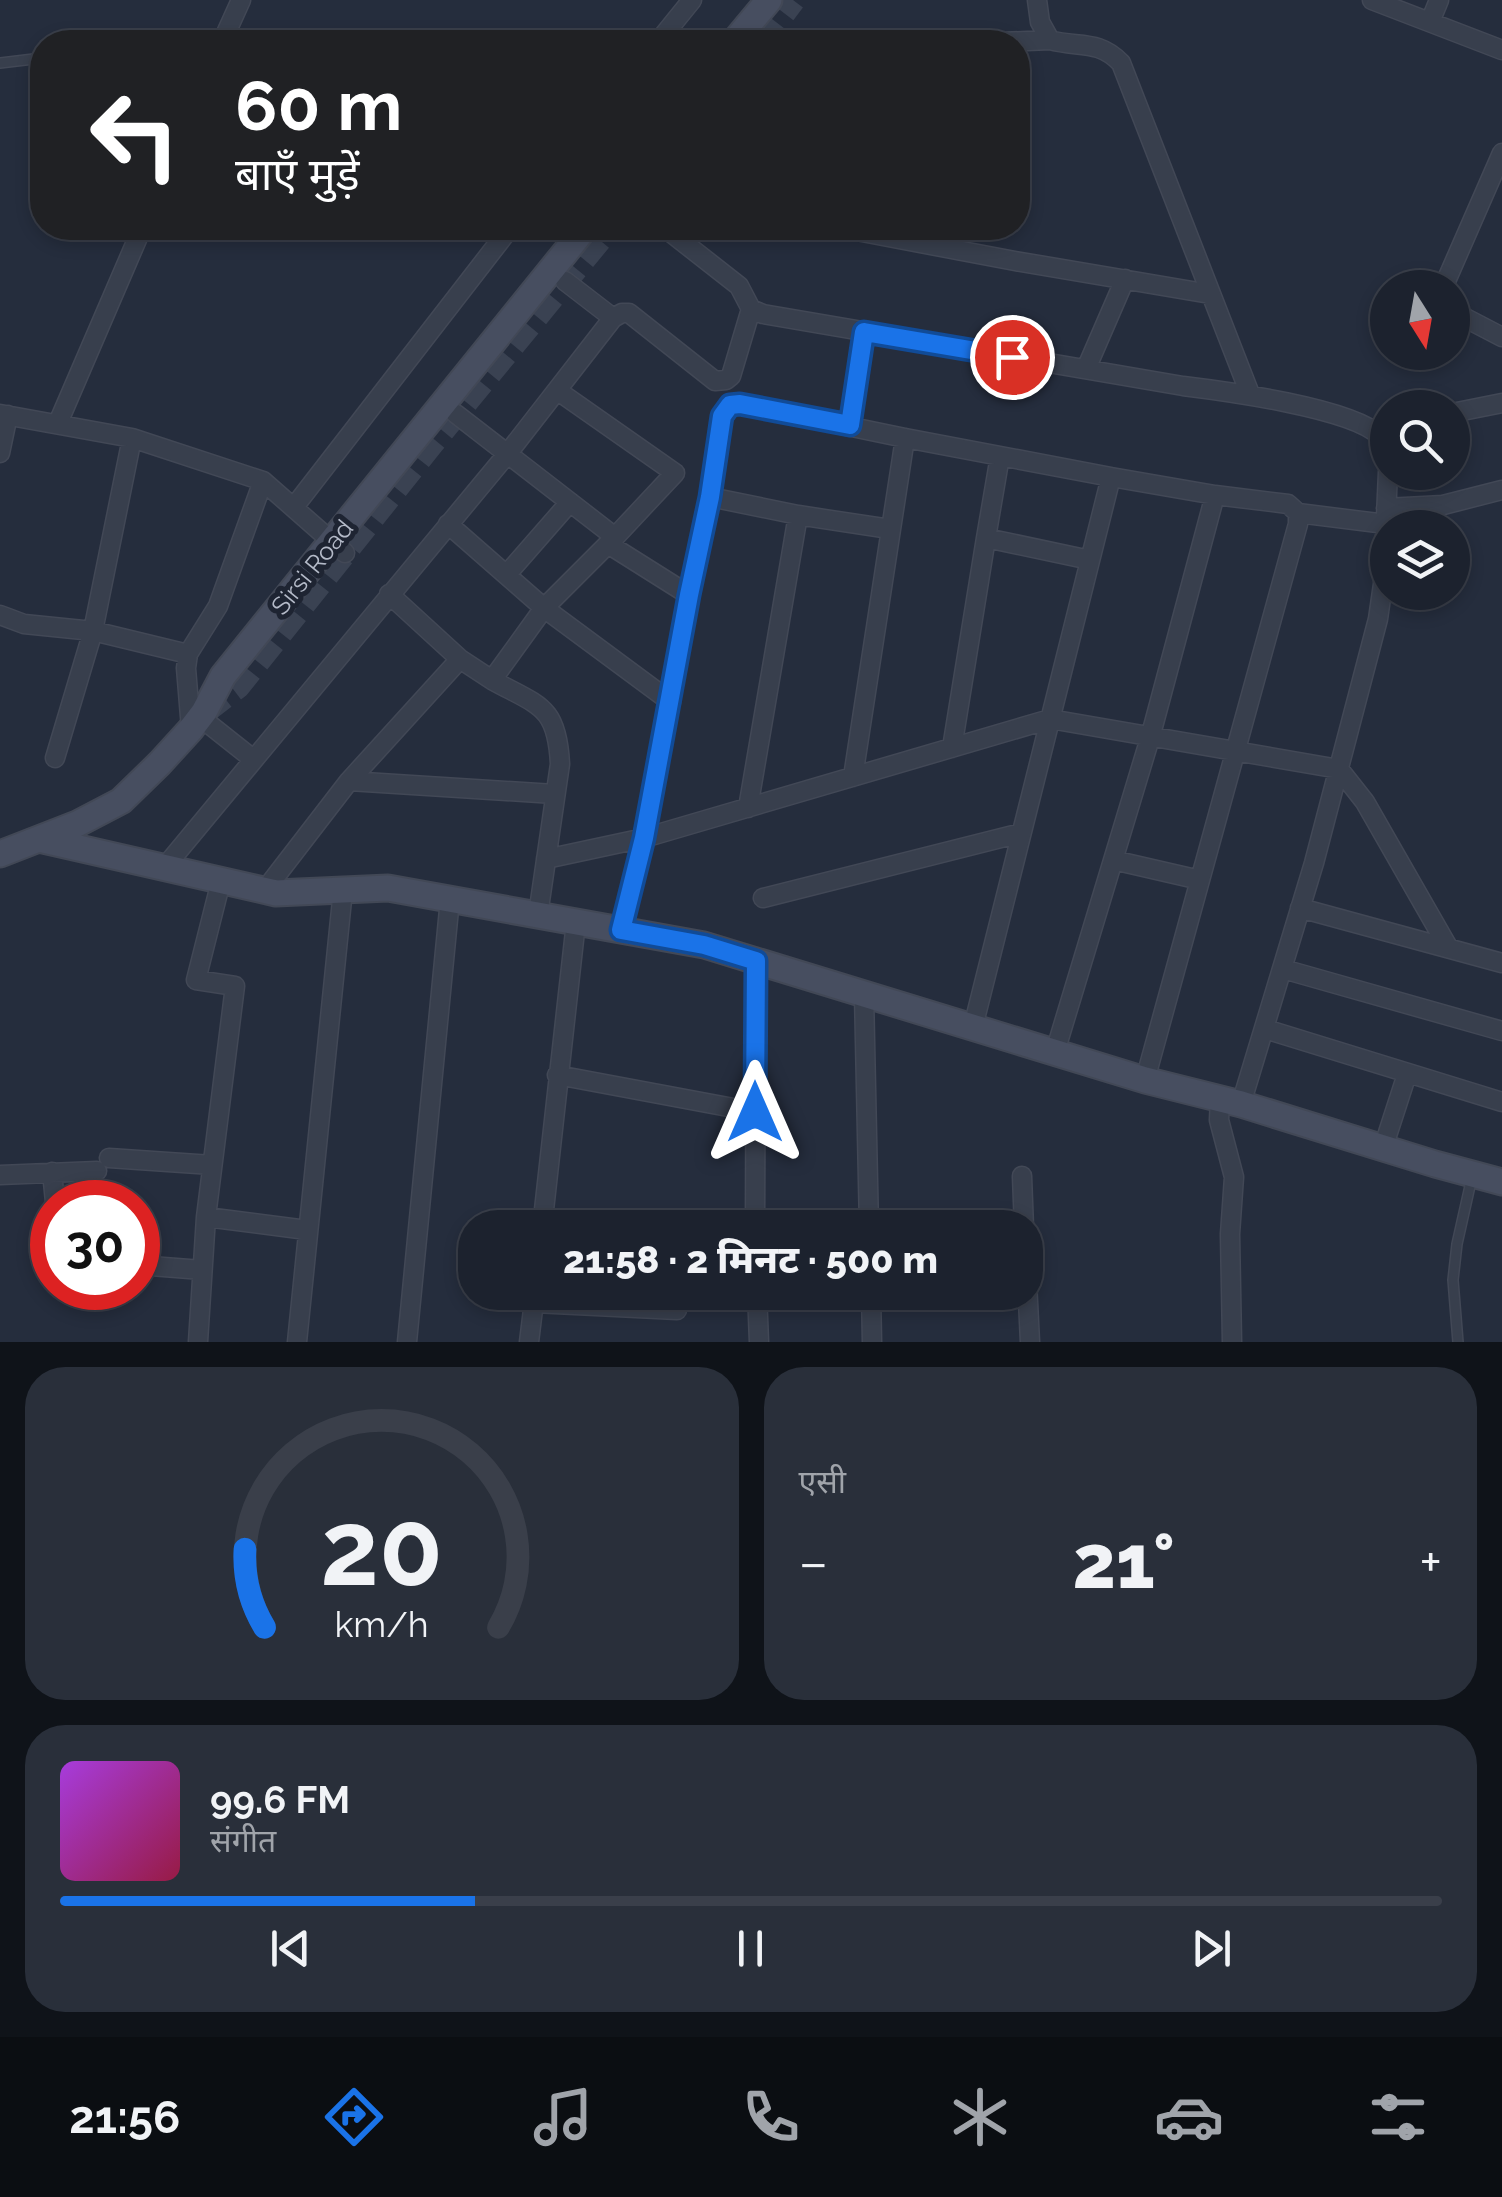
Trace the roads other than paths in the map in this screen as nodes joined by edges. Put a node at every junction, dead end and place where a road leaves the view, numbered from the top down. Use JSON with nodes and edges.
{"nodes":[{"id":1,"x":241,"y":0,"type":"edge"},
{"id":2,"x":692,"y":0,"type":"edge"},
{"id":3,"x":769,"y":0,"type":"edge"},
{"id":4,"x":1037,"y":0,"type":"edge"},
{"id":5,"x":1372,"y":0,"type":"edge"},
{"id":6,"x":1439,"y":0,"type":"edge"},
{"id":7,"x":1430,"y":22,"type":"junction"},
{"id":8,"x":230,"y":30,"type":"edge"},
{"id":9,"x":668,"y":30,"type":"edge"},
{"id":10,"x":744,"y":30,"type":"edge"},
{"id":11,"x":1050,"y":40,"type":"junction"},
{"id":12,"x":1030,"y":41,"type":"edge"},
{"id":13,"x":1502,"y":50,"type":"edge"},
{"id":14,"x":30,"y":59,"type":"edge"},
{"id":15,"x":0,"y":63,"type":"edge"},
{"id":16,"x":1502,"y":153,"type":"edge"},
{"id":17,"x":137,"y":240,"type":"edge"},
{"id":18,"x":496,"y":240,"type":"edge"},
{"id":19,"x":574,"y":240,"type":"edge"},
{"id":20,"x":680,"y":240,"type":"edge"},
{"id":21,"x":904,"y":240,"type":"edge"},
{"id":22,"x":1451,"y":270,"type":"edge"},
{"id":23,"x":1125,"y":279,"type":"junction"},
{"id":24,"x":565,"y":281,"type":"dead end"},
{"id":25,"x":1210,"y":294,"type":"junction"},
{"id":26,"x":751,"y":308,"type":"junction"},
{"id":27,"x":614,"y":318,"type":"junction"},
{"id":28,"x":1470,"y":320,"type":"edge"},
{"id":29,"x":864,"y":332,"type":"junction"},
{"id":30,"x":1502,"y":337,"type":"edge"},
{"id":31,"x":1086,"y":369,"type":"junction"},
{"id":32,"x":558,"y":390,"type":"junction"},
{"id":33,"x":1250,"y":394,"type":"junction"},
{"id":34,"x":1502,"y":403,"type":"edge"},
{"id":35,"x":1470,"y":409,"type":"edge"},
{"id":36,"x":4,"y":414,"type":"edge"},
{"id":37,"x":456,"y":414,"type":"dead end"},
{"id":38,"x":58,"y":423,"type":"junction"},
{"id":39,"x":1365,"y":424,"type":"junction"},
{"id":40,"x":1370,"y":424,"type":"edge"},
{"id":41,"x":850,"y":425,"type":"junction"},
{"id":42,"x":1370,"y":428,"type":"edge"},
{"id":43,"x":132,"y":438,"type":"junction"},
{"id":44,"x":905,"y":438,"type":"junction"},
{"id":45,"x":0,"y":453,"type":"edge"},
{"id":46,"x":508,"y":453,"type":"junction"},
{"id":47,"x":1000,"y":456,"type":"junction"},
{"id":48,"x":1111,"y":477,"type":"junction"},
{"id":49,"x":262,"y":481,"type":"junction"},
{"id":50,"x":1502,"y":490,"type":"edge"},
{"id":51,"x":1214,"y":494,"type":"junction"},
{"id":52,"x":710,"y":497,"type":"junction"},
{"id":53,"x":570,"y":502,"type":"junction"},
{"id":54,"x":294,"y":507,"type":"junction"},
{"id":55,"x":1418,"y":510,"type":"edge"},
{"id":56,"x":1298,"y":513,"type":"junction"},
{"id":57,"x":798,"y":514,"type":"junction"},
{"id":58,"x":1370,"y":515,"type":"edge"},
{"id":59,"x":448,"y":524,"type":"junction"},
{"id":60,"x":890,"y":529,"type":"junction"},
{"id":61,"x":986,"y":538,"type":"junction"},
{"id":62,"x":612,"y":541,"type":"junction"},
{"id":63,"x":339,"y":547,"type":"junction"},
{"id":64,"x":1090,"y":560,"type":"junction"},
{"id":65,"x":507,"y":574,"type":"junction"},
{"id":66,"x":389,"y":594,"type":"junction"},
{"id":67,"x":689,"y":595,"type":"junction"},
{"id":68,"x":544,"y":608,"type":"junction"},
{"id":69,"x":1379,"y":610,"type":"edge"},
{"id":70,"x":0,"y":615,"type":"edge"},
{"id":71,"x":93,"y":631,"type":"junction"},
{"id":72,"x":188,"y":654,"type":"junction"},
{"id":73,"x":460,"y":659,"type":"junction"},
{"id":74,"x":492,"y":680,"type":"junction"},
{"id":75,"x":671,"y":702,"type":"junction"},
{"id":76,"x":1050,"y":718,"type":"junction"},
{"id":77,"x":198,"y":720,"type":"junction"},
{"id":78,"x":1150,"y":738,"type":"junction"},
{"id":79,"x":952,"y":748,"type":"junction"},
{"id":80,"x":1237,"y":752,"type":"junction"},
{"id":81,"x":55,"y":758,"type":"dead end"},
{"id":82,"x":253,"y":759,"type":"junction"},
{"id":83,"x":1339,"y":769,"type":"junction"},
{"id":84,"x":853,"y":777,"type":"junction"},
{"id":85,"x":349,"y":781,"type":"junction"},
{"id":86,"x":554,"y":794,"type":"junction"},
{"id":87,"x":748,"y":808,"type":"junction"},
{"id":88,"x":1022,"y":833,"type":"junction"},
{"id":89,"x":644,"y":838,"type":"junction"},
{"id":90,"x":39,"y":839,"type":"junction"},
{"id":91,"x":0,"y":854,"type":"edge"},
{"id":92,"x":546,"y":859,"type":"junction"},
{"id":93,"x":1113,"y":860,"type":"junction"},
{"id":94,"x":164,"y":868,"type":"junction"},
{"id":95,"x":1200,"y":880,"type":"junction"},
{"id":96,"x":222,"y":881,"type":"junction"},
{"id":97,"x":265,"y":890,"type":"junction"},
{"id":98,"x":343,"y":890,"type":"junction"},
{"id":99,"x":764,"y":898,"type":"dead end"},
{"id":100,"x":450,"y":899,"type":"junction"},
{"id":101,"x":1300,"y":908,"type":"junction"},
{"id":102,"x":538,"y":915,"type":"junction"},
{"id":103,"x":576,"y":922,"type":"junction"},
{"id":104,"x":621,"y":930,"type":"junction"},
{"id":105,"x":1448,"y":947,"type":"junction"},
{"id":106,"x":756,"y":961,"type":"junction"},
{"id":107,"x":1502,"y":962,"type":"edge"},
{"id":108,"x":1283,"y":969,"type":"junction"},
{"id":109,"x":864,"y":994,"type":"junction"},
{"id":110,"x":972,"y":1027,"type":"junction"},
{"id":111,"x":1265,"y":1030,"type":"junction"},
{"id":112,"x":1502,"y":1032,"type":"edge"},
{"id":113,"x":1054,"y":1052,"type":"junction"},
{"id":114,"x":1408,"y":1074,"type":"junction"},
{"id":115,"x":557,"y":1075,"type":"junction"},
{"id":116,"x":1146,"y":1080,"type":"junction"},
{"id":117,"x":1230,"y":1101,"type":"junction"},
{"id":118,"x":1502,"y":1102,"type":"edge"},
{"id":119,"x":755,"y":1112,"type":"junction"},
{"id":120,"x":1383,"y":1148,"type":"junction"},
{"id":121,"x":212,"y":1166,"type":"junction"},
{"id":122,"x":52,"y":1172,"type":"junction"},
{"id":123,"x":1473,"y":1174,"type":"junction"},
{"id":124,"x":0,"y":1175,"type":"edge"},
{"id":125,"x":1022,"y":1176,"type":"dead end"},
{"id":126,"x":53,"y":1180,"type":"edge"},
{"id":127,"x":1502,"y":1182,"type":"edge"},
{"id":128,"x":544,"y":1210,"type":"edge"},
{"id":129,"x":755,"y":1210,"type":"edge"},
{"id":130,"x":869,"y":1210,"type":"edge"},
{"id":131,"x":1023,"y":1210,"type":"edge"},
{"id":132,"x":206,"y":1217,"type":"junction"},
{"id":133,"x":307,"y":1230,"type":"junction"},
{"id":134,"x":160,"y":1266,"type":"edge"},
{"id":135,"x":202,"y":1270,"type":"junction"},
{"id":136,"x":533,"y":1310,"type":"edge"},
{"id":137,"x":758,"y":1310,"type":"edge"},
{"id":138,"x":871,"y":1310,"type":"edge"},
{"id":139,"x":1028,"y":1310,"type":"edge"},
{"id":140,"x":198,"y":1342,"type":"edge"},
{"id":141,"x":297,"y":1342,"type":"edge"},
{"id":142,"x":407,"y":1342,"type":"edge"},
{"id":143,"x":529,"y":1342,"type":"edge"},
{"id":144,"x":759,"y":1342,"type":"edge"},
{"id":145,"x":872,"y":1342,"type":"edge"},
{"id":146,"x":1030,"y":1342,"type":"edge"},
{"id":147,"x":1232,"y":1342,"type":"edge"},
{"id":148,"x":1458,"y":1342,"type":"edge"}],
"edges":[{"from":1,"to":8,"type":"street"},
{"from":2,"to":9,"type":"street"},
{"from":3,"to":10,"type":"street"},
{"from":4,"to":11,"type":"street"},
{"from":5,"to":7,"type":"street"},
{"from":6,"to":7,"type":"street"},
{"from":7,"to":13,"type":"street"},
{"from":11,"to":12,"type":"street"},
{"from":11,"to":25,"type":"street"},
{"from":14,"to":15,"type":"lane"},
{"from":16,"to":22,"type":"street"},
{"from":17,"to":38,"type":"street"},
{"from":18,"to":54,"type":"street"},
{"from":19,"to":63,"type":"street","name":"Sirsi Road"},
{"from":20,"to":26,"type":"street"},
{"from":21,"to":23,"type":"street"},
{"from":23,"to":25,"type":"street"},
{"from":23,"to":31,"type":"street"},
{"from":24,"to":27,"type":"street"},
{"from":25,"to":33,"type":"street"},
{"from":26,"to":27,"type":"street"},
{"from":26,"to":29,"type":"street"},
{"from":27,"to":32,"type":"street"},
{"from":28,"to":30,"type":"street"},
{"from":29,"to":31,"type":"street"},
{"from":29,"to":41,"type":"street"},
{"from":31,"to":33,"type":"street"},
{"from":32,"to":46,"type":"street"},
{"from":32,"to":62,"type":"street"},
{"from":33,"to":39,"type":"street"},
{"from":34,"to":35,"type":"street"},
{"from":36,"to":38,"type":"street"},
{"from":36,"to":45,"type":"street"},
{"from":37,"to":46,"type":"street"},
{"from":38,"to":43,"type":"street"},
{"from":39,"to":40,"type":"street"},
{"from":39,"to":42,"type":"street"},
{"from":41,"to":44,"type":"street"},
{"from":41,"to":52,"type":"street"},
{"from":43,"to":49,"type":"street"},
{"from":43,"to":71,"type":"street"},
{"from":44,"to":47,"type":"street"},
{"from":44,"to":60,"type":"street"},
{"from":46,"to":53,"type":"street"},
{"from":46,"to":59,"type":"street"},
{"from":47,"to":48,"type":"street"},
{"from":47,"to":61,"type":"street"},
{"from":48,"to":51,"type":"street"},
{"from":48,"to":64,"type":"street"},
{"from":49,"to":54,"type":"street"},
{"from":49,"to":72,"type":"street"},
{"from":50,"to":55,"type":"street"},
{"from":51,"to":56,"type":"street"},
{"from":51,"to":78,"type":"street"},
{"from":52,"to":57,"type":"street"},
{"from":52,"to":67,"type":"street"},
{"from":53,"to":62,"type":"street"},
{"from":53,"to":65,"type":"street"},
{"from":54,"to":63,"type":"street"},
{"from":56,"to":58,"type":"street"},
{"from":56,"to":80,"type":"street"},
{"from":57,"to":60,"type":"street"},
{"from":57,"to":87,"type":"street"},
{"from":59,"to":65,"type":"street"},
{"from":59,"to":66,"type":"street"},
{"from":60,"to":84,"type":"street"},
{"from":61,"to":64,"type":"street"},
{"from":61,"to":79,"type":"street"},
{"from":62,"to":67,"type":"street"},
{"from":62,"to":68,"type":"street"},
{"from":63,"to":77,"type":"street","name":"Sirsi Road"},
{"from":64,"to":76,"type":"street"},
{"from":65,"to":68,"type":"street"},
{"from":66,"to":73,"type":"street"},
{"from":66,"to":82,"type":"street"},
{"from":67,"to":75,"type":"street"},
{"from":68,"to":74,"type":"street"},
{"from":68,"to":75,"type":"street"},
{"from":69,"to":83,"type":"street"},
{"from":70,"to":71,"type":"street"},
{"from":71,"to":72,"type":"street"},
{"from":71,"to":81,"type":"street"},
{"from":72,"to":77,"type":"street"},
{"from":73,"to":74,"type":"street"},
{"from":73,"to":85,"type":"street"},
{"from":74,"to":86,"type":"street"},
{"from":75,"to":89,"type":"street"},
{"from":76,"to":78,"type":"street"},
{"from":76,"to":79,"type":"street"},
{"from":76,"to":88,"type":"street"},
{"from":77,"to":82,"type":"street"},
{"from":77,"to":90,"type":"street","name":"Sirsi Road"},
{"from":78,"to":80,"type":"street"},
{"from":78,"to":93,"type":"street"},
{"from":79,"to":84,"type":"street"},
{"from":80,"to":83,"type":"street"},
{"from":80,"to":95,"type":"street"},
{"from":82,"to":94,"type":"street"},
{"from":83,"to":101,"type":"street"},
{"from":83,"to":105,"type":"street"},
{"from":84,"to":87,"type":"street"},
{"from":85,"to":86,"type":"street"},
{"from":85,"to":97,"type":"street"},
{"from":86,"to":92,"type":"street"},
{"from":87,"to":89,"type":"street"},
{"from":88,"to":99,"type":"street"},
{"from":88,"to":110,"type":"street"},
{"from":89,"to":92,"type":"street"},
{"from":89,"to":104,"type":"street"},
{"from":90,"to":91,"type":"street","name":"Sirsi Road"},
{"from":90,"to":94,"type":"street"},
{"from":92,"to":102,"type":"street"},
{"from":93,"to":95,"type":"street"},
{"from":93,"to":113,"type":"street"},
{"from":94,"to":96,"type":"street"},
{"from":95,"to":116,"type":"street"},
{"from":96,"to":97,"type":"street"},
{"from":96,"to":121,"type":"street"},
{"from":97,"to":98,"type":"street"},
{"from":98,"to":100,"type":"street"},
{"from":98,"to":133,"type":"street"},
{"from":100,"to":102,"type":"street"},
{"from":100,"to":142,"type":"street"},
{"from":101,"to":105,"type":"street"},
{"from":101,"to":108,"type":"street"},
{"from":102,"to":103,"type":"street"},
{"from":103,"to":104,"type":"street"},
{"from":103,"to":115,"type":"street"},
{"from":104,"to":106,"type":"street"},
{"from":105,"to":107,"type":"street"},
{"from":106,"to":109,"type":"street"},
{"from":106,"to":119,"type":"street"},
{"from":108,"to":111,"type":"street"},
{"from":108,"to":112,"type":"street"},
{"from":109,"to":110,"type":"street"},
{"from":109,"to":130,"type":"street"},
{"from":110,"to":113,"type":"street"},
{"from":111,"to":114,"type":"street"},
{"from":111,"to":117,"type":"street"},
{"from":113,"to":116,"type":"street"},
{"from":114,"to":118,"type":"street"},
{"from":114,"to":120,"type":"street"},
{"from":115,"to":119,"type":"street"},
{"from":115,"to":128,"type":"street"},
{"from":116,"to":117,"type":"street"},
{"from":117,"to":120,"type":"street"},
{"from":117,"to":147,"type":"street"},
{"from":119,"to":129,"type":"street"},
{"from":120,"to":123,"type":"street"},
{"from":121,"to":122,"type":"street"},
{"from":121,"to":132,"type":"street"},
{"from":122,"to":124,"type":"street"},
{"from":122,"to":126,"type":"street"},
{"from":123,"to":127,"type":"street"},
{"from":123,"to":148,"type":"lane"},
{"from":125,"to":131,"type":"street"},
{"from":132,"to":133,"type":"street"},
{"from":132,"to":135,"type":"street"},
{"from":133,"to":141,"type":"street"},
{"from":134,"to":135,"type":"street"},
{"from":135,"to":140,"type":"street"},
{"from":136,"to":143,"type":"street"},
{"from":137,"to":144,"type":"street"},
{"from":138,"to":145,"type":"street"},
{"from":139,"to":146,"type":"street"}]}
